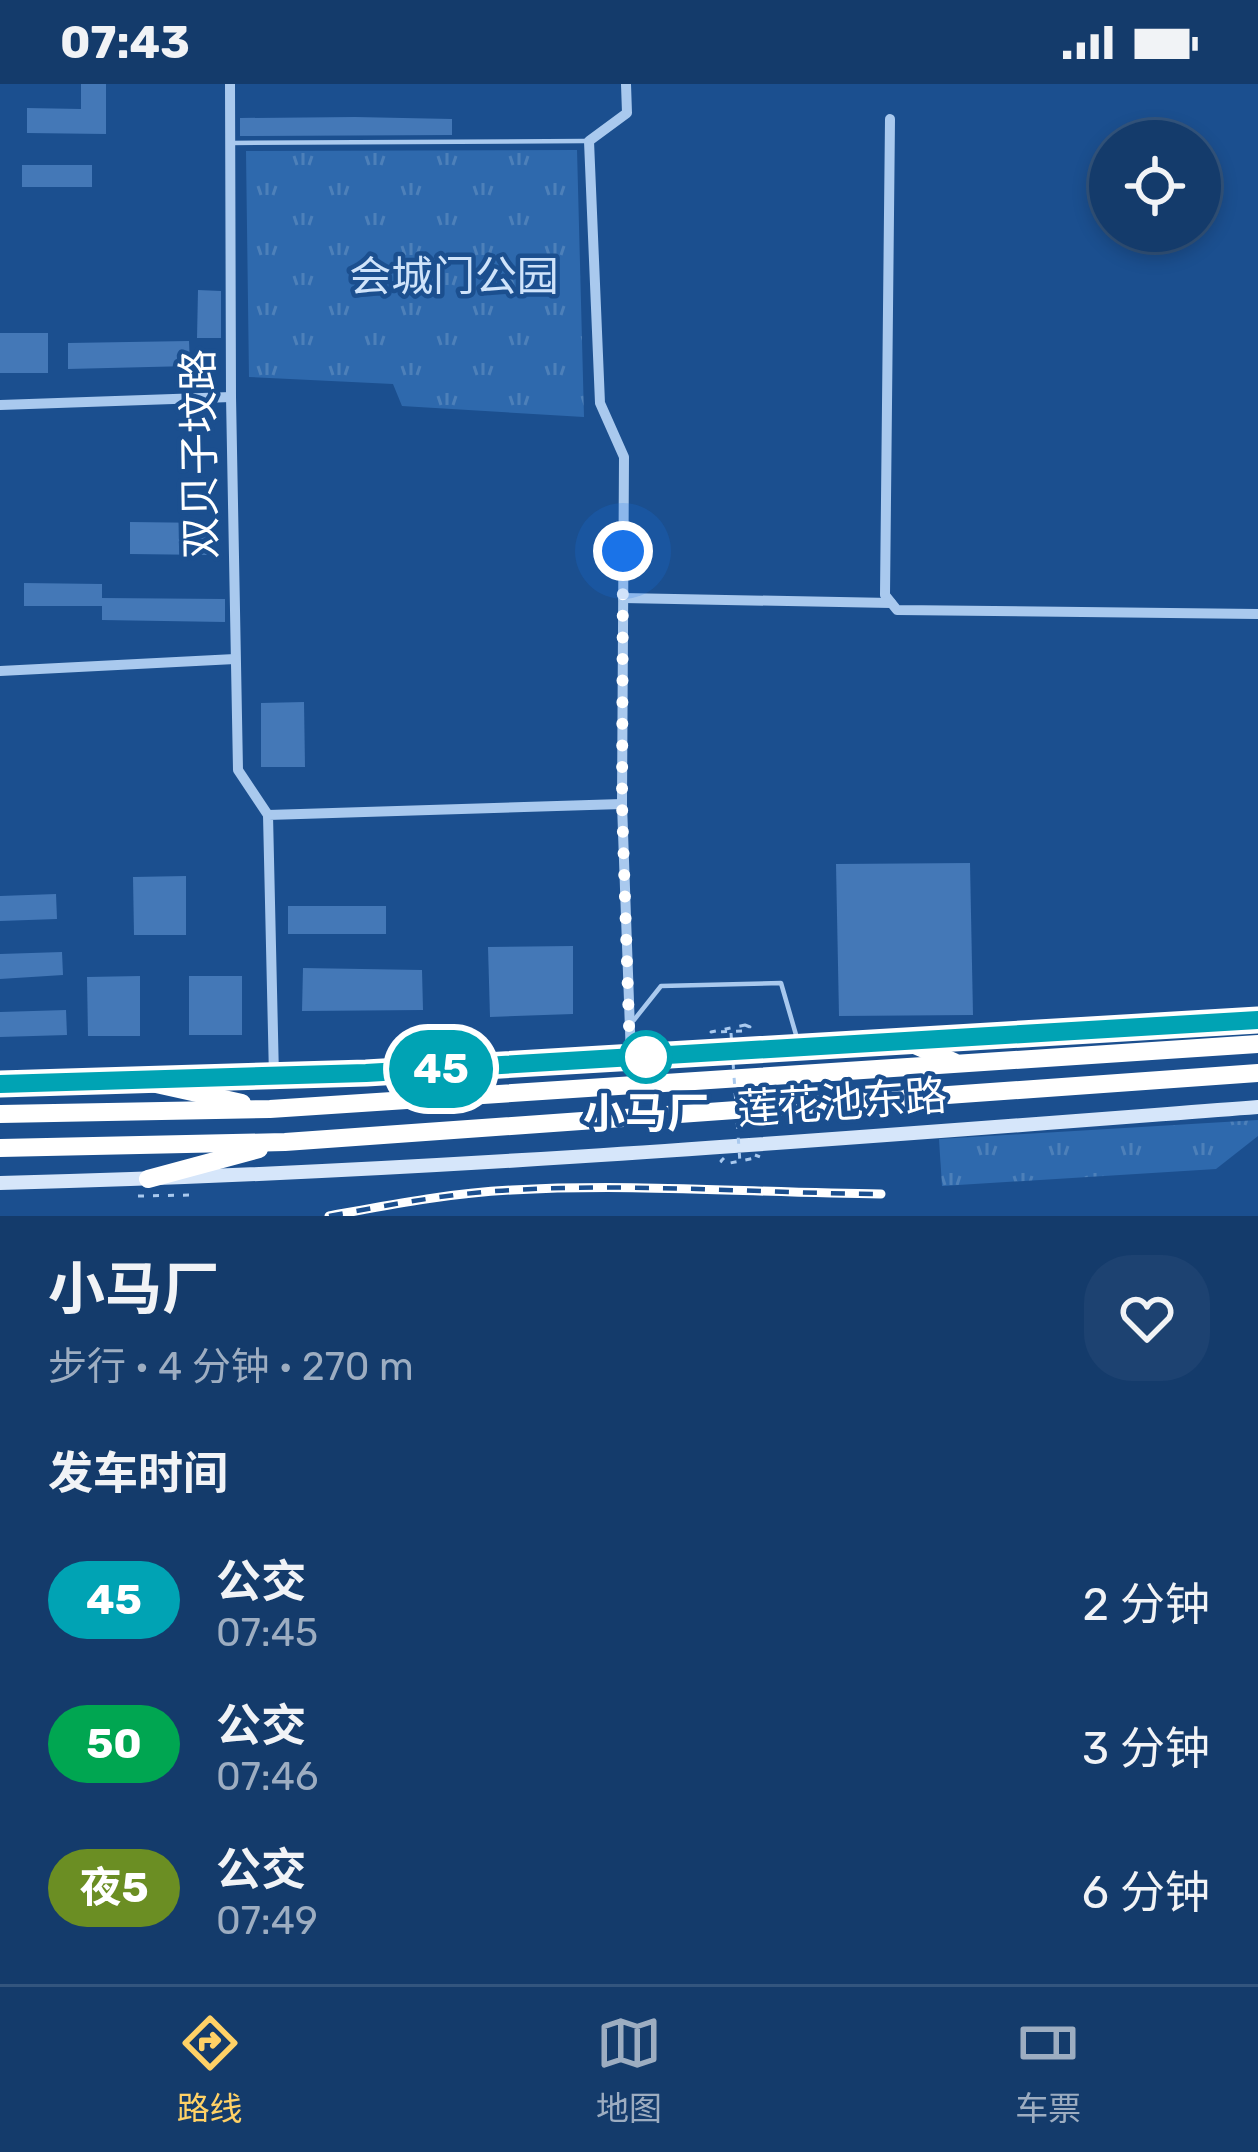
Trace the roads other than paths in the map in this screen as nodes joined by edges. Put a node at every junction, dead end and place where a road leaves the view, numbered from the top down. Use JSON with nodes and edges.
{"nodes":[{"id":1,"x":230,"y":84,"type":"edge"},
{"id":2,"x":626,"y":84,"type":"edge"},
{"id":3,"x":890,"y":118,"type":"dead end"},
{"id":4,"x":589,"y":141,"type":"junction"},
{"id":5,"x":230,"y":143,"type":"junction"},
{"id":6,"x":231,"y":398,"type":"junction"},
{"id":7,"x":0,"y":405,"type":"edge"},
{"id":8,"x":623,"y":598,"type":"junction"},
{"id":9,"x":891,"y":603,"type":"junction"},
{"id":10,"x":1258,"y":614,"type":"edge"},
{"id":11,"x":235,"y":659,"type":"junction"},
{"id":12,"x":0,"y":671,"type":"edge"},
{"id":13,"x":622,"y":804,"type":"junction"},
{"id":14,"x":268,"y":815,"type":"junction"},
{"id":15,"x":1258,"y":1020,"type":"edge"},
{"id":16,"x":629,"y":1026,"type":"junction"},
{"id":17,"x":1258,"y":1032,"type":"edge"},
{"id":18,"x":903,"y":1040,"type":"junction"},
{"id":19,"x":1258,"y":1044,"type":"edge"},
{"id":20,"x":799,"y":1046,"type":"junction"},
{"id":21,"x":1154,"y":1049,"type":"junction"},
{"id":22,"x":631,"y":1058,"type":"junction"},
{"id":23,"x":958,"y":1064,"type":"junction"},
{"id":24,"x":1258,"y":1073,"type":"edge"},
{"id":25,"x":274,"y":1077,"type":"junction"},
{"id":26,"x":1184,"y":1077,"type":"junction"},
{"id":27,"x":137,"y":1080,"type":"junction"},
{"id":28,"x":0,"y":1084,"type":"edge"},
{"id":29,"x":1258,"y":1085,"type":"edge"},
{"id":30,"x":1258,"y":1107,"type":"edge"},
{"id":31,"x":270,"y":1109,"type":"junction"},
{"id":32,"x":0,"y":1114,"type":"edge"},
{"id":33,"x":285,"y":1142,"type":"junction"},
{"id":34,"x":0,"y":1148,"type":"edge"},
{"id":35,"x":0,"y":1183,"type":"edge"},
{"id":36,"x":143,"y":1188,"type":"junction"}],
"edges":[{"from":1,"to":5,"type":"street","name":"双贝子坟路"},
{"from":2,"to":4,"type":"street"},
{"from":3,"to":9,"type":"street"},
{"from":4,"to":5,"type":"lane"},
{"from":4,"to":8,"type":"street"},
{"from":5,"to":6,"type":"street","name":"双贝子坟路"},
{"from":6,"to":7,"type":"street"},
{"from":6,"to":11,"type":"street","name":"双贝子坟路"},
{"from":8,"to":9,"type":"street"},
{"from":8,"to":13,"type":"street"},
{"from":9,"to":10,"type":"street"},
{"from":11,"to":12,"type":"street"},
{"from":11,"to":14,"type":"street","name":"双贝子坟路"},
{"from":13,"to":14,"type":"street"},
{"from":13,"to":16,"type":"street"},
{"from":14,"to":25,"type":"street"},
{"from":15,"to":18,"type":"street","name":"莲花池东路"},
{"from":16,"to":20,"type":"lane"},
{"from":16,"to":22,"type":"street"},
{"from":17,"to":21,"type":"highway"},
{"from":18,"to":20,"type":"street","name":"莲花池东路"},
{"from":18,"to":23,"type":"highway"},
{"from":19,"to":21,"type":"highway","name":"莲花池东路"},
{"from":20,"to":22,"type":"street","name":"莲花池东路"},
{"from":21,"to":23,"type":"highway","name":"莲花池东路"},
{"from":22,"to":25,"type":"street","name":"莲花池东路"},
{"from":23,"to":31,"type":"highway","name":"莲花池东路"},
{"from":24,"to":26,"type":"highway","name":"莲花池东路"},
{"from":25,"to":27,"type":"street","name":"莲花池东路"},
{"from":26,"to":29,"type":"highway"},
{"from":26,"to":33,"type":"highway","name":"莲花池东路"},
{"from":27,"to":28,"type":"street","name":"莲花池东路"},
{"from":27,"to":31,"type":"highway"},
{"from":30,"to":36,"type":"street","name":"莲花池东路"},
{"from":31,"to":32,"type":"highway","name":"莲花池东路"},
{"from":33,"to":34,"type":"highway","name":"莲花池东路"},
{"from":33,"to":36,"type":"highway"},
{"from":35,"to":36,"type":"street","name":"莲花池东路"}]}
